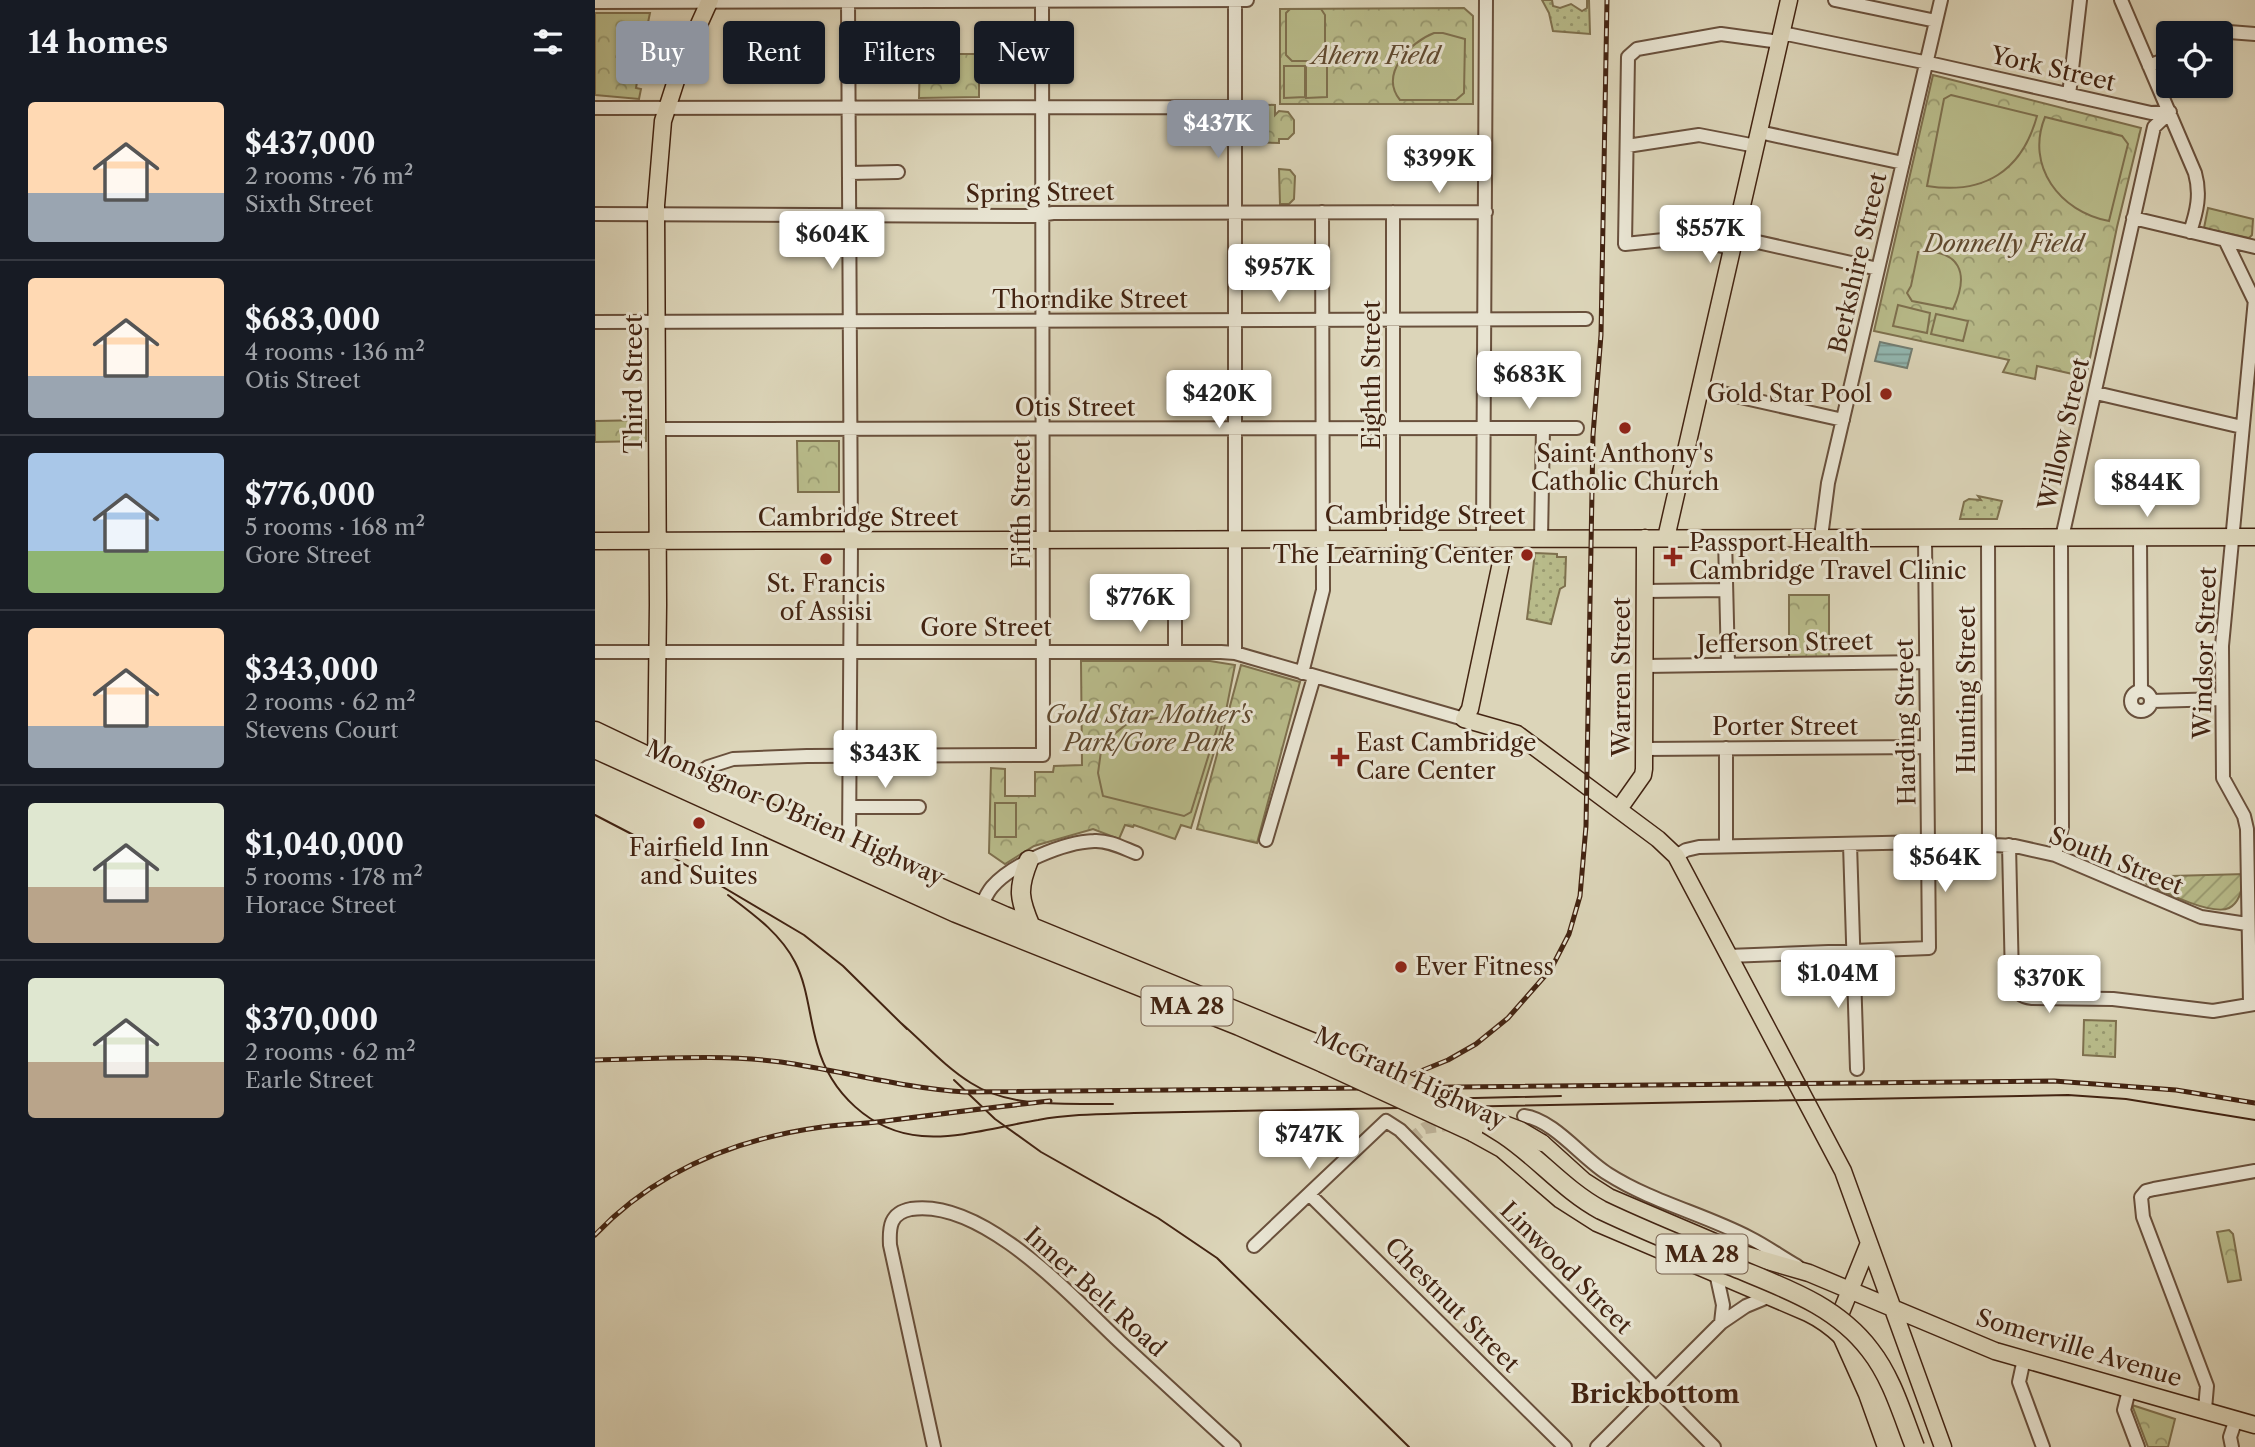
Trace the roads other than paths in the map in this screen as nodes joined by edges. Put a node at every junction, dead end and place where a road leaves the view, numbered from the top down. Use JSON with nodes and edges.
{"nodes":[{"id":1,"x":1042,"y":0,"type":"edge"},
{"id":2,"x":1235,"y":0,"type":"edge"},
{"id":3,"x":1247,"y":0,"type":"edge"},
{"id":4,"x":1486,"y":0,"type":"edge"},
{"id":5,"x":1789,"y":0,"type":"edge"},
{"id":6,"x":1835,"y":0,"type":"edge"},
{"id":7,"x":1941,"y":0,"type":"edge"},
{"id":8,"x":2080,"y":0,"type":"edge"},
{"id":9,"x":2121,"y":0,"type":"edge"},
{"id":10,"x":709,"y":1,"type":"edge"},
{"id":11,"x":848,"y":1,"type":"edge"},
{"id":12,"x":595,"y":2,"type":"edge"},
{"id":13,"x":1936,"y":21,"type":"junction"},
{"id":14,"x":2233,"y":32,"type":"edge"},
{"id":15,"x":2255,"y":34,"type":"edge"},
{"id":16,"x":1781,"y":38,"type":"junction"},
{"id":17,"x":1927,"y":62,"type":"junction"},
{"id":18,"x":2156,"y":63,"type":"edge"},
{"id":19,"x":2149,"y":66,"type":"junction"},
{"id":20,"x":2069,"y":94,"type":"junction"},
{"id":21,"x":1042,"y":106,"type":"junction"},
{"id":22,"x":668,"y":107,"type":"junction"},
{"id":23,"x":1235,"y":107,"type":"junction"},
{"id":24,"x":595,"y":108,"type":"edge"},
{"id":25,"x":848,"y":108,"type":"junction"},
{"id":26,"x":2170,"y":112,"type":"junction"},
{"id":27,"x":1757,"y":139,"type":"junction"},
{"id":28,"x":1627,"y":146,"type":"junction"},
{"id":29,"x":1903,"y":163,"type":"junction"},
{"id":30,"x":898,"y":172,"type":"dead end"},
{"id":31,"x":849,"y":173,"type":"junction"},
{"id":32,"x":1235,"y":212,"type":"junction"},
{"id":33,"x":1322,"y":212,"type":"junction"},
{"id":34,"x":1393,"y":212,"type":"junction"},
{"id":35,"x":1486,"y":212,"type":"junction"},
{"id":36,"x":595,"y":214,"type":"edge"},
{"id":37,"x":656,"y":214,"type":"junction"},
{"id":38,"x":848,"y":214,"type":"junction"},
{"id":39,"x":1042,"y":215,"type":"junction"},
{"id":40,"x":2133,"y":218,"type":"junction"},
{"id":41,"x":2190,"y":232,"type":"junction"},
{"id":42,"x":2225,"y":240,"type":"junction"},
{"id":43,"x":1734,"y":243,"type":"junction"},
{"id":44,"x":2255,"y":247,"type":"edge"},
{"id":45,"x":1878,"y":269,"type":"junction"},
{"id":46,"x":2255,"y":300,"type":"edge"},
{"id":47,"x":1393,"y":319,"type":"junction"},
{"id":48,"x":1586,"y":319,"type":"dead end"},
{"id":49,"x":1235,"y":320,"type":"junction"},
{"id":50,"x":1322,"y":320,"type":"junction"},
{"id":51,"x":1484,"y":320,"type":"junction"},
{"id":52,"x":656,"y":321,"type":"junction"},
{"id":53,"x":849,"y":321,"type":"junction"},
{"id":54,"x":1043,"y":321,"type":"junction"},
{"id":55,"x":595,"y":322,"type":"edge"},
{"id":56,"x":2254,"y":330,"type":"edge"},
{"id":57,"x":1700,"y":387,"type":"junction"},
{"id":58,"x":2096,"y":393,"type":"junction"},
{"id":59,"x":1843,"y":420,"type":"junction"},
{"id":60,"x":1236,"y":428,"type":"junction"},
{"id":61,"x":1322,"y":428,"type":"junction"},
{"id":62,"x":1393,"y":428,"type":"junction"},
{"id":63,"x":1482,"y":428,"type":"junction"},
{"id":64,"x":1543,"y":428,"type":"junction"},
{"id":65,"x":1577,"y":428,"type":"dead end"},
{"id":66,"x":2242,"y":428,"type":"junction"},
{"id":67,"x":657,"y":429,"type":"junction"},
{"id":68,"x":850,"y":429,"type":"junction"},
{"id":69,"x":1043,"y":429,"type":"junction"},
{"id":70,"x":1821,"y":537,"type":"junction"},
{"id":71,"x":1988,"y":537,"type":"junction"},
{"id":72,"x":2062,"y":537,"type":"junction"},
{"id":73,"x":2140,"y":537,"type":"junction"},
{"id":74,"x":2231,"y":537,"type":"junction"},
{"id":75,"x":2255,"y":537,"type":"edge"},
{"id":76,"x":1506,"y":538,"type":"junction"},
{"id":77,"x":1541,"y":538,"type":"junction"},
{"id":78,"x":1645,"y":538,"type":"junction"},
{"id":79,"x":1665,"y":538,"type":"junction"},
{"id":80,"x":1725,"y":538,"type":"junction"},
{"id":81,"x":1925,"y":538,"type":"junction"},
{"id":82,"x":1324,"y":539,"type":"junction"},
{"id":83,"x":1393,"y":539,"type":"junction"},
{"id":84,"x":1483,"y":539,"type":"junction"},
{"id":85,"x":1043,"y":540,"type":"junction"},
{"id":86,"x":1236,"y":540,"type":"junction"},
{"id":87,"x":595,"y":541,"type":"edge"},
{"id":88,"x":658,"y":541,"type":"junction"},
{"id":89,"x":851,"y":541,"type":"junction"},
{"id":90,"x":1726,"y":590,"type":"junction"},
{"id":91,"x":1645,"y":591,"type":"junction"},
{"id":92,"x":1175,"y":618,"type":"dead end"},
{"id":93,"x":1044,"y":650,"type":"junction"},
{"id":94,"x":1175,"y":650,"type":"junction"},
{"id":95,"x":657,"y":651,"type":"junction"},
{"id":96,"x":851,"y":651,"type":"junction"},
{"id":97,"x":595,"y":652,"type":"edge"},
{"id":98,"x":1235,"y":653,"type":"junction"},
{"id":99,"x":1926,"y":662,"type":"junction"},
{"id":100,"x":1728,"y":665,"type":"junction"},
{"id":101,"x":1645,"y":666,"type":"junction"},
{"id":102,"x":1308,"y":675,"type":"junction"},
{"id":103,"x":2141,"y":691,"type":"junction"},
{"id":104,"x":2222,"y":699,"type":"junction"},
{"id":105,"x":2152,"y":701,"type":"junction"},
{"id":106,"x":1465,"y":719,"type":"junction"},
{"id":107,"x":595,"y":731,"type":"edge"},
{"id":108,"x":1927,"y":747,"type":"junction"},
{"id":109,"x":1726,"y":748,"type":"junction"},
{"id":110,"x":595,"y":749,"type":"edge"},
{"id":111,"x":1643,"y":749,"type":"junction"},
{"id":112,"x":851,"y":757,"type":"junction"},
{"id":113,"x":656,"y":768,"type":"junction"},
{"id":114,"x":693,"y":779,"type":"junction"},
{"id":115,"x":850,"y":807,"type":"junction"},
{"id":116,"x":919,"y":807,"type":"dead end"},
{"id":117,"x":1619,"y":808,"type":"junction"},
{"id":118,"x":1266,"y":840,"type":"dead end"},
{"id":119,"x":1928,"y":842,"type":"junction"},
{"id":120,"x":1989,"y":843,"type":"junction"},
{"id":121,"x":1850,"y":844,"type":"junction"},
{"id":122,"x":2009,"y":845,"type":"junction"},
{"id":123,"x":849,"y":846,"type":"junction"},
{"id":124,"x":1726,"y":846,"type":"junction"},
{"id":125,"x":1136,"y":853,"type":"dead end"},
{"id":126,"x":2055,"y":855,"type":"junction"},
{"id":127,"x":1676,"y":856,"type":"junction"},
{"id":128,"x":1029,"y":860,"type":"junction"},
{"id":129,"x":978,"y":913,"type":"junction"},
{"id":130,"x":2247,"y":924,"type":"junction"},
{"id":131,"x":1031,"y":928,"type":"junction"},
{"id":132,"x":1853,"y":951,"type":"junction"},
{"id":133,"x":1728,"y":956,"type":"junction"},
{"id":134,"x":2253,"y":1004,"type":"edge"},
{"id":135,"x":1329,"y":1057,"type":"junction"},
{"id":136,"x":1857,"y":1069,"type":"dead end"},
{"id":137,"x":1443,"y":1102,"type":"junction"},
{"id":138,"x":1524,"y":1116,"type":"dead end"},
{"id":139,"x":2255,"y":1171,"type":"edge"},
{"id":140,"x":1309,"y":1194,"type":"junction"},
{"id":141,"x":1870,"y":1243,"type":"junction"},
{"id":142,"x":1254,"y":1246,"type":"dead end"},
{"id":143,"x":1716,"y":1273,"type":"junction"},
{"id":144,"x":1809,"y":1273,"type":"junction"},
{"id":145,"x":1850,"y":1290,"type":"junction"},
{"id":146,"x":1770,"y":1296,"type":"junction"},
{"id":147,"x":1893,"y":1308,"type":"junction"},
{"id":148,"x":1721,"y":1323,"type":"junction"},
{"id":149,"x":1841,"y":1336,"type":"junction"},
{"id":150,"x":2024,"y":1359,"type":"junction"},
{"id":151,"x":1655,"y":1388,"type":"junction"},
{"id":152,"x":2129,"y":1390,"type":"junction"},
{"id":153,"x":2205,"y":1409,"type":"junction"},
{"id":154,"x":2236,"y":1419,"type":"junction"},
{"id":155,"x":2255,"y":1425,"type":"edge"},
{"id":156,"x":934,"y":1447,"type":"edge"},
{"id":157,"x":1234,"y":1447,"type":"edge"},
{"id":158,"x":1565,"y":1447,"type":"edge"},
{"id":159,"x":1597,"y":1447,"type":"edge"},
{"id":160,"x":1714,"y":1447,"type":"edge"},
{"id":161,"x":1886,"y":1447,"type":"edge"},
{"id":162,"x":1902,"y":1447,"type":"edge"},
{"id":163,"x":1915,"y":1447,"type":"edge"},
{"id":164,"x":1943,"y":1447,"type":"edge"},
{"id":165,"x":2043,"y":1447,"type":"edge"},
{"id":166,"x":2138,"y":1447,"type":"edge"},
{"id":167,"x":2232,"y":1447,"type":"edge"}],
"edges":[{"from":1,"to":2,"type":"street"},
{"from":1,"to":11,"type":"street"},
{"from":1,"to":21,"type":"street","name":"Fifth Street"},
{"from":2,"to":3,"type":"street"},
{"from":2,"to":23,"type":"street"},
{"from":4,"to":35,"type":"street"},
{"from":5,"to":16,"type":"main road"},
{"from":6,"to":13,"type":"street"},
{"from":7,"to":13,"type":"street","name":"Berkshire Street"},
{"from":8,"to":20,"type":"street"},
{"from":9,"to":19,"type":"street"},
{"from":10,"to":11,"type":"street"},
{"from":10,"to":12,"type":"street"},
{"from":10,"to":22,"type":"main road","name":"Third Street"},
{"from":11,"to":25,"type":"street"},
{"from":13,"to":17,"type":"street","name":"Berkshire Street"},
{"from":14,"to":15,"type":"street"},
{"from":16,"to":17,"type":"street","name":"York Street"},
{"from":16,"to":27,"type":"main road"},
{"from":16,"to":28,"type":"street","name":"York Street"},
{"from":17,"to":20,"type":"street","name":"York Street"},
{"from":17,"to":29,"type":"street","name":"Berkshire Street"},
{"from":18,"to":19,"type":"street"},
{"from":19,"to":26,"type":"street"},
{"from":20,"to":26,"type":"street","name":"York Street"},
{"from":21,"to":23,"type":"street"},
{"from":21,"to":25,"type":"street"},
{"from":21,"to":39,"type":"street","name":"Fifth Street"},
{"from":22,"to":24,"type":"street"},
{"from":22,"to":25,"type":"street"},
{"from":22,"to":37,"type":"main road","name":"Third Street"},
{"from":23,"to":32,"type":"street"},
{"from":25,"to":31,"type":"street"},
{"from":26,"to":40,"type":"street","name":"Willow Street"},
{"from":26,"to":41,"type":"street"},
{"from":27,"to":28,"type":"street"},
{"from":27,"to":29,"type":"street"},
{"from":27,"to":43,"type":"main road"},
{"from":28,"to":43,"type":"street"},
{"from":29,"to":45,"type":"street","name":"Berkshire Street"},
{"from":30,"to":31,"type":"street"},
{"from":31,"to":38,"type":"street"},
{"from":32,"to":33,"type":"street","name":"Spring Street"},
{"from":32,"to":39,"type":"street","name":"Spring Street"},
{"from":32,"to":49,"type":"street"},
{"from":33,"to":34,"type":"street","name":"Spring Street"},
{"from":33,"to":50,"type":"street"},
{"from":34,"to":35,"type":"street","name":"Spring Street"},
{"from":34,"to":47,"type":"street","name":"Eighth Street"},
{"from":35,"to":51,"type":"street"},
{"from":36,"to":37,"type":"street","name":"Spring Street"},
{"from":37,"to":38,"type":"street","name":"Spring Street"},
{"from":37,"to":52,"type":"main road","name":"Third Street"},
{"from":38,"to":39,"type":"street","name":"Spring Street"},
{"from":38,"to":53,"type":"street"},
{"from":39,"to":54,"type":"street","name":"Fifth Street"},
{"from":40,"to":41,"type":"street"},
{"from":40,"to":58,"type":"street","name":"Willow Street"},
{"from":41,"to":42,"type":"street"},
{"from":42,"to":44,"type":"street"},
{"from":42,"to":46,"type":"street"},
{"from":43,"to":45,"type":"street"},
{"from":43,"to":57,"type":"main road"},
{"from":45,"to":59,"type":"street","name":"Berkshire Street"},
{"from":46,"to":56,"type":"street","name":"Windsor Street"},
{"from":47,"to":50,"type":"street","name":"Thorndike Street"},
{"from":47,"to":51,"type":"street","name":"Thorndike Street"},
{"from":47,"to":62,"type":"street","name":"Eighth Street"},
{"from":48,"to":51,"type":"street","name":"Thorndike Street"},
{"from":49,"to":50,"type":"street","name":"Thorndike Street"},
{"from":49,"to":54,"type":"street","name":"Thorndike Street"},
{"from":49,"to":60,"type":"street"},
{"from":50,"to":61,"type":"street"},
{"from":51,"to":63,"type":"street"},
{"from":52,"to":53,"type":"street","name":"Thorndike Street"},
{"from":52,"to":55,"type":"street","name":"Thorndike Street"},
{"from":52,"to":67,"type":"main road","name":"Third Street"},
{"from":53,"to":54,"type":"street","name":"Thorndike Street"},
{"from":53,"to":68,"type":"street"},
{"from":54,"to":69,"type":"street","name":"Fifth Street"},
{"from":56,"to":66,"type":"street","name":"Windsor Street"},
{"from":57,"to":59,"type":"street"},
{"from":57,"to":79,"type":"main road"},
{"from":58,"to":66,"type":"street"},
{"from":58,"to":72,"type":"street","name":"Willow Street"},
{"from":59,"to":70,"type":"street","name":"Berkshire Street"},
{"from":60,"to":61,"type":"street","name":"Otis Street"},
{"from":60,"to":69,"type":"street","name":"Otis Street"},
{"from":60,"to":86,"type":"street"},
{"from":61,"to":62,"type":"street","name":"Otis Street"},
{"from":61,"to":82,"type":"street"},
{"from":62,"to":63,"type":"street","name":"Otis Street"},
{"from":62,"to":83,"type":"street","name":"Eighth Street"},
{"from":63,"to":64,"type":"street","name":"Otis Street"},
{"from":63,"to":84,"type":"street"},
{"from":64,"to":65,"type":"street","name":"Otis Street"},
{"from":64,"to":77,"type":"street"},
{"from":66,"to":74,"type":"street","name":"Windsor Street"},
{"from":67,"to":68,"type":"street","name":"Otis Street"},
{"from":67,"to":88,"type":"main road","name":"Third Street"},
{"from":68,"to":69,"type":"street","name":"Otis Street"},
{"from":68,"to":89,"type":"street"},
{"from":69,"to":85,"type":"street","name":"Fifth Street"},
{"from":70,"to":80,"type":"main road","name":"Cambridge Street"},
{"from":70,"to":81,"type":"main road","name":"Cambridge Street"},
{"from":71,"to":72,"type":"main road","name":"Cambridge Street"},
{"from":71,"to":81,"type":"main road","name":"Cambridge Street"},
{"from":71,"to":120,"type":"street","name":"Hunting Street"},
{"from":72,"to":73,"type":"main road","name":"Cambridge Street"},
{"from":72,"to":126,"type":"street","name":"Willow Street"},
{"from":73,"to":74,"type":"main road","name":"Cambridge Street"},
{"from":73,"to":103,"type":"street"},
{"from":74,"to":75,"type":"main road","name":"Cambridge Street"},
{"from":74,"to":104,"type":"street","name":"Windsor Street"},
{"from":76,"to":77,"type":"main road","name":"Cambridge Street"},
{"from":76,"to":84,"type":"main road","name":"Cambridge Street"},
{"from":76,"to":106,"type":"main road"},
{"from":77,"to":78,"type":"main road","name":"Cambridge Street"},
{"from":78,"to":79,"type":"main road","name":"Cambridge Street"},
{"from":78,"to":91,"type":"main road","name":"Warren Street"},
{"from":79,"to":80,"type":"main road","name":"Cambridge Street"},
{"from":80,"to":90,"type":"street"},
{"from":81,"to":99,"type":"street","name":"Harding Street"},
{"from":82,"to":83,"type":"main road","name":"Cambridge Street"},
{"from":82,"to":86,"type":"main road","name":"Cambridge Street"},
{"from":82,"to":102,"type":"street"},
{"from":83,"to":84,"type":"main road","name":"Cambridge Street"},
{"from":85,"to":86,"type":"main road","name":"Cambridge Street"},
{"from":85,"to":89,"type":"main road","name":"Cambridge Street"},
{"from":85,"to":93,"type":"street","name":"Fifth Street"},
{"from":86,"to":98,"type":"street"},
{"from":87,"to":88,"type":"main road","name":"Cambridge Street"},
{"from":88,"to":89,"type":"main road","name":"Cambridge Street"},
{"from":88,"to":95,"type":"main road","name":"Third Street"},
{"from":89,"to":96,"type":"street"},
{"from":90,"to":91,"type":"street"},
{"from":90,"to":100,"type":"street"},
{"from":91,"to":101,"type":"main road","name":"Warren Street"},
{"from":92,"to":94,"type":"street"},
{"from":93,"to":94,"type":"street","name":"Gore Street"},
{"from":93,"to":96,"type":"street","name":"Gore Street"},
{"from":93,"to":112,"type":"street","name":"Fifth Street"},
{"from":94,"to":98,"type":"street","name":"Gore Street"},
{"from":95,"to":96,"type":"street","name":"Gore Street"},
{"from":95,"to":97,"type":"street","name":"Gore Street"},
{"from":95,"to":113,"type":"main road","name":"Third Street"},
{"from":96,"to":112,"type":"street"},
{"from":98,"to":102,"type":"street","name":"Gore Street"},
{"from":99,"to":100,"type":"street","name":"Jefferson Street"},
{"from":99,"to":108,"type":"street","name":"Harding Street"},
{"from":100,"to":101,"type":"street","name":"Jefferson Street"},
{"from":101,"to":111,"type":"main road","name":"Warren Street"},
{"from":102,"to":106,"type":"street","name":"Gore Street"},
{"from":102,"to":118,"type":"street"},
{"from":103,"to":105,"type":"street"},
{"from":103,"to":105,"type":"street"},
{"from":104,"to":105,"type":"street"},
{"from":104,"to":130,"type":"street","name":"Windsor Street"},
{"from":106,"to":117,"type":"main road","name":"Gore Street"},
{"from":107,"to":113,"type":"highway","name":"Monsignor O'Brien Highway","number":"MA 28"},
{"from":108,"to":109,"type":"street","name":"Porter Street"},
{"from":108,"to":119,"type":"street","name":"Harding Street"},
{"from":109,"to":111,"type":"street","name":"Porter Street"},
{"from":109,"to":124,"type":"street"},
{"from":110,"to":113,"type":"highway","name":"Monsignor O'Brien Highway","number":"MA 28"},
{"from":111,"to":117,"type":"main road","name":"Warren Street"},
{"from":112,"to":114,"type":"street"},
{"from":112,"to":115,"type":"street"},
{"from":113,"to":114,"type":"highway","name":"Monsignor O'Brien Highway","number":"MA 28"},
{"from":113,"to":129,"type":"highway","name":"Monsignor O'Brien Highway","number":"MA 28"},
{"from":114,"to":123,"type":"highway","name":"Monsignor O'Brien Highway","number":"MA 28"},
{"from":115,"to":116,"type":"street"},
{"from":115,"to":123,"type":"street"},
{"from":117,"to":127,"type":"main road","name":"Gore Street"},
{"from":119,"to":120,"type":"street","name":"South Street"},
{"from":119,"to":121,"type":"street","name":"South Street"},
{"from":119,"to":132,"type":"street","name":"Harding Street"},
{"from":120,"to":122,"type":"street","name":"South Street"},
{"from":121,"to":124,"type":"street","name":"South Street"},
{"from":121,"to":132,"type":"street"},
{"from":122,"to":126,"type":"street","name":"South Street"},
{"from":122,"to":134,"type":"street"},
{"from":123,"to":129,"type":"highway","name":"Monsignor O'Brien Highway","number":"MA 28"},
{"from":124,"to":127,"type":"street","name":"South Street"},
{"from":125,"to":128,"type":"street"},
{"from":126,"to":130,"type":"street","name":"South Street"},
{"from":127,"to":133,"type":"main road"},
{"from":128,"to":129,"type":"street"},
{"from":128,"to":131,"type":"highway"},
{"from":129,"to":131,"type":"highway","name":"McGrath Highway","number":"MA 28"},
{"from":129,"to":135,"type":"highway","name":"McGrath Highway","number":"MA 28"},
{"from":130,"to":134,"type":"street","name":"Windsor Street"},
{"from":131,"to":135,"type":"highway","name":"McGrath Highway","number":"MA 28"},
{"from":132,"to":133,"type":"street"},
{"from":132,"to":136,"type":"street"},
{"from":133,"to":141,"type":"main road"},
{"from":135,"to":137,"type":"highway","name":"McGrath Highway","number":"MA 28","bridge":true},
{"from":135,"to":143,"type":"highway","name":"McGrath Highway","number":"MA 28","bridge":true},
{"from":137,"to":144,"type":"main road","name":"McGrath Highway","bridge":true},
{"from":137,"to":163,"type":"highway","name":"McGrath Highway","number":"MA 28","bridge":true},
{"from":138,"to":144,"type":"street"},
{"from":139,"to":153,"type":"street"},
{"from":140,"to":142,"type":"street"},
{"from":140,"to":151,"type":"street","name":"Linwood Street"},
{"from":140,"to":158,"type":"street","name":"Chestnut Street"},
{"from":141,"to":145,"type":"main road"},
{"from":141,"to":147,"type":"main road"},
{"from":143,"to":146,"type":"highway","name":"McGrath Highway","number":"MA 28"},
{"from":143,"to":148,"type":"street"},
{"from":144,"to":145,"type":"main road","name":"McGrath Highway"},
{"from":145,"to":147,"type":"main road","name":"McGrath Highway"},
{"from":145,"to":149,"type":"main road"},
{"from":146,"to":148,"type":"street"},
{"from":146,"to":149,"type":"highway","name":"McGrath Highway","number":"MA 28"},
{"from":147,"to":150,"type":"main road","name":"Somerville Avenue"},
{"from":147,"to":164,"type":"main road"},
{"from":148,"to":151,"type":"street"},
{"from":149,"to":161,"type":"main road","name":"McGrath Highway"},
{"from":149,"to":162,"type":"highway","name":"McGrath Highway","number":"MA 28"},
{"from":150,"to":152,"type":"main road","name":"Somerville Avenue"},
{"from":150,"to":165,"type":"street"},
{"from":151,"to":159,"type":"street"},
{"from":151,"to":160,"type":"street","name":"Linwood Street"},
{"from":152,"to":153,"type":"main road","name":"Somerville Avenue"},
{"from":152,"to":166,"type":"street"},
{"from":153,"to":154,"type":"main road","name":"Somerville Avenue"},
{"from":154,"to":155,"type":"main road","name":"Somerville Avenue"},
{"from":154,"to":167,"type":"street"},
{"from":156,"to":157,"type":"street","name":"Inner Belt Road"}]}
